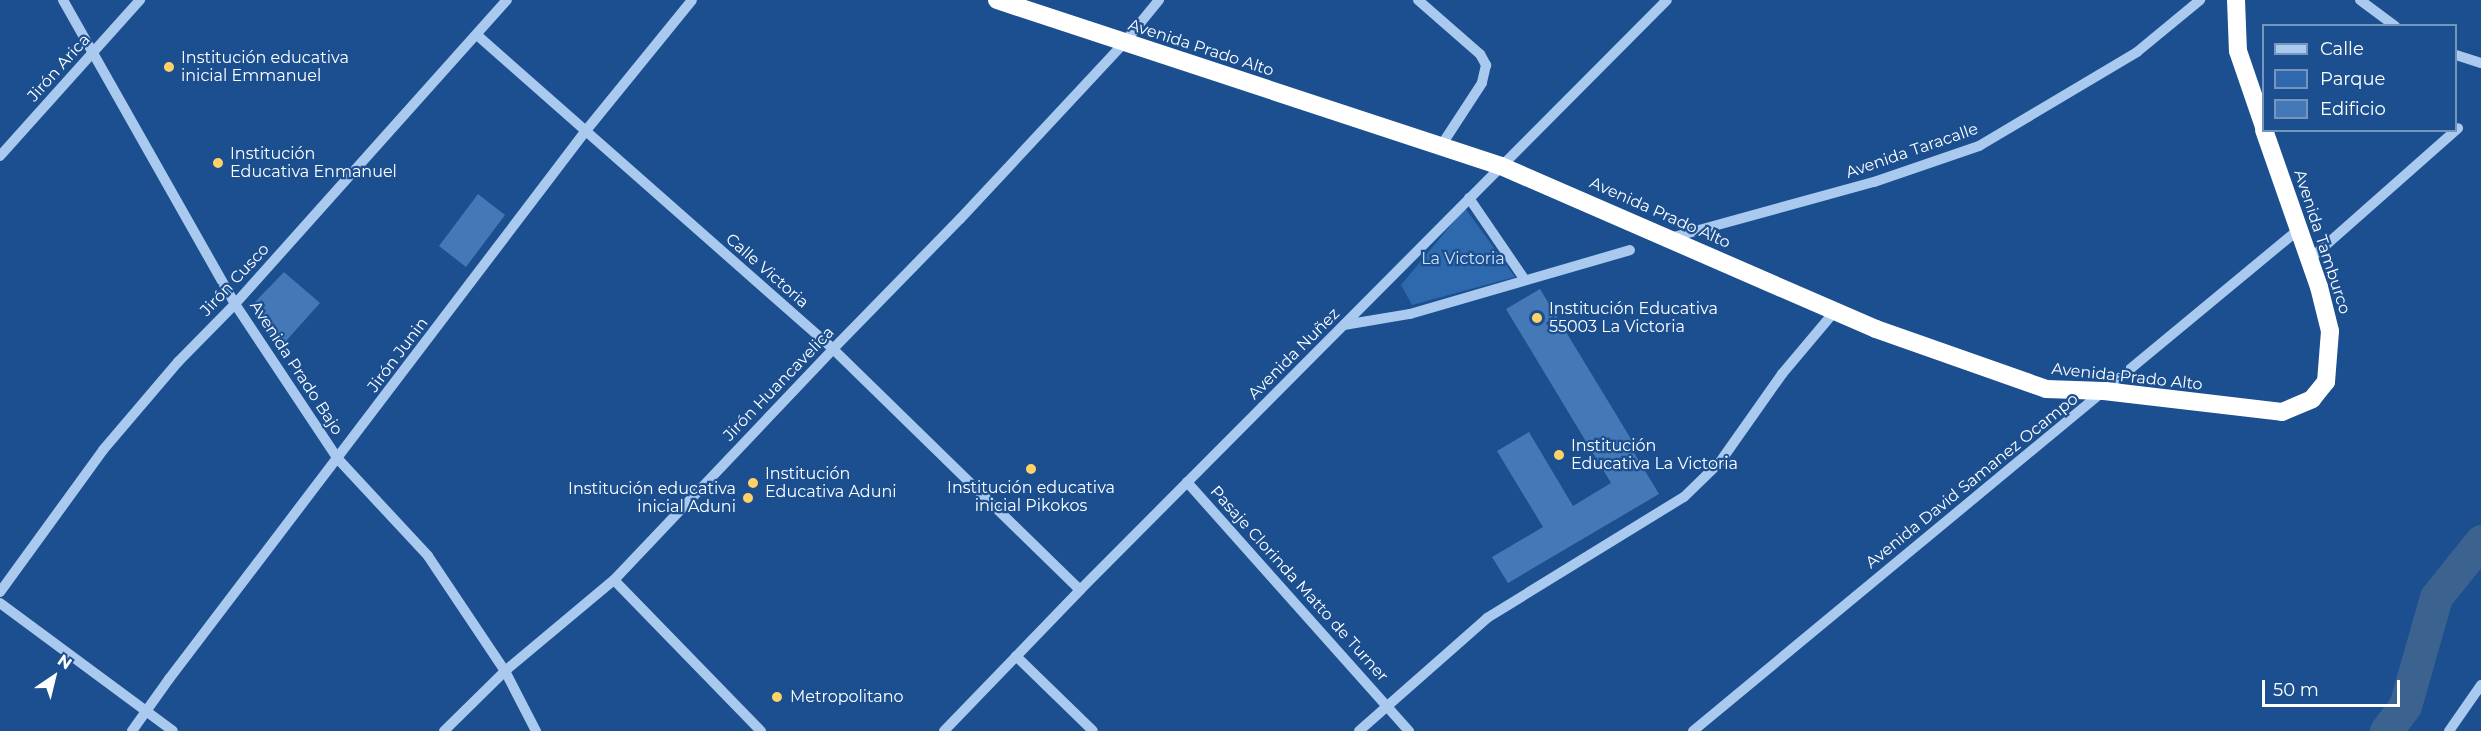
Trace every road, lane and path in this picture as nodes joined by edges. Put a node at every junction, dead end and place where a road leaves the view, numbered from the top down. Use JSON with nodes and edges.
{"nodes":[{"id":1,"x":63,"y":0,"type":"edge"},
{"id":2,"x":140,"y":0,"type":"edge"},
{"id":3,"x":507,"y":0,"type":"edge"},
{"id":4,"x":692,"y":0,"type":"edge"},
{"id":5,"x":997,"y":0,"type":"edge"},
{"id":6,"x":1159,"y":0,"type":"edge"},
{"id":7,"x":1418,"y":0,"type":"edge"},
{"id":8,"x":1667,"y":0,"type":"edge"},
{"id":9,"x":2199,"y":0,"type":"edge"},
{"id":10,"x":2236,"y":0,"type":"edge"},
{"id":11,"x":2360,"y":0,"type":"edge"},
{"id":12,"x":2392,"y":24,"type":"edge"},
{"id":13,"x":477,"y":35,"type":"junction"},
{"id":14,"x":1123,"y":44,"type":"junction"},
{"id":15,"x":93,"y":53,"type":"junction"},
{"id":16,"x":2457,"y":56,"type":"edge"},
{"id":17,"x":2481,"y":63,"type":"edge"},
{"id":18,"x":2262,"y":123,"type":"edge"},
{"id":19,"x":2265,"y":132,"type":"edge"},
{"id":20,"x":2453,"y":132,"type":"edge"},
{"id":21,"x":585,"y":133,"type":"junction"},
{"id":22,"x":1441,"y":146,"type":"junction"},
{"id":23,"x":0,"y":156,"type":"edge"},
{"id":24,"x":1502,"y":166,"type":"junction"},
{"id":25,"x":1469,"y":198,"type":"junction"},
{"id":26,"x":2298,"y":230,"type":"junction"},
{"id":27,"x":1670,"y":238,"type":"junction"},
{"id":28,"x":1630,"y":250,"type":"dead end"},
{"id":29,"x":2309,"y":260,"type":"junction"},
{"id":30,"x":1525,"y":280,"type":"junction"},
{"id":31,"x":236,"y":304,"type":"junction"},
{"id":32,"x":1835,"y":311,"type":"junction"},
{"id":33,"x":1344,"y":325,"type":"junction"},
{"id":34,"x":833,"y":349,"type":"junction"},
{"id":35,"x":2104,"y":391,"type":"junction"},
{"id":36,"x":2312,"y":399,"type":"joint"},
{"id":37,"x":338,"y":459,"type":"junction"},
{"id":38,"x":1187,"y":482,"type":"junction"},
{"id":39,"x":614,"y":580,"type":"junction"},
{"id":40,"x":1080,"y":590,"type":"junction"},
{"id":41,"x":0,"y":592,"type":"edge"},
{"id":42,"x":0,"y":603,"type":"edge"},
{"id":43,"x":1016,"y":656,"type":"junction"},
{"id":44,"x":505,"y":671,"type":"junction"},
{"id":45,"x":2481,"y":685,"type":"edge"},
{"id":46,"x":1388,"y":706,"type":"junction"},
{"id":47,"x":146,"y":711,"type":"junction"},
{"id":48,"x":132,"y":731,"type":"edge"},
{"id":49,"x":173,"y":731,"type":"edge"},
{"id":50,"x":444,"y":731,"type":"edge"},
{"id":51,"x":536,"y":731,"type":"edge"},
{"id":52,"x":761,"y":731,"type":"edge"},
{"id":53,"x":944,"y":731,"type":"edge"},
{"id":54,"x":1093,"y":731,"type":"edge"},
{"id":55,"x":1359,"y":731,"type":"edge"},
{"id":56,"x":1409,"y":731,"type":"edge"},
{"id":57,"x":1693,"y":731,"type":"edge"},
{"id":58,"x":2449,"y":731,"type":"edge"}],
"edges":[{"from":1,"to":15,"type":"street","name":"Avenida Prado Bajo"},
{"from":2,"to":15,"type":"street","name":"Jirón Arica"},
{"from":3,"to":13,"type":"street","name":"Jirón Cusco"},
{"from":4,"to":21,"type":"street","name":"Jirón Junin"},
{"from":5,"to":14,"type":"highway","name":"Avenida Prado Alto"},
{"from":6,"to":14,"type":"street","name":"Jirón Huancavelica"},
{"from":7,"to":22,"type":"street"},
{"from":8,"to":24,"type":"street","name":"Avenida Nuñez"},
{"from":9,"to":27,"type":"street","name":"Avenida Taracalle"},
{"from":10,"to":18,"type":"highway","name":"Avenida Tamburco"},
{"from":11,"to":12,"type":"street"},
{"from":13,"to":21,"type":"street","name":"Calle Victoria"},
{"from":13,"to":31,"type":"street","name":"Jirón Cusco"},
{"from":14,"to":22,"type":"highway","name":"Avenida Prado Alto"},
{"from":14,"to":34,"type":"street","name":"Jirón Huancavelica"},
{"from":15,"to":23,"type":"street","name":"Jirón Arica"},
{"from":15,"to":31,"type":"street","name":"Avenida Prado Bajo"},
{"from":16,"to":17,"type":"street"},
{"from":19,"to":26,"type":"highway","name":"Avenida Tamburco"},
{"from":20,"to":29,"type":"street"},
{"from":21,"to":34,"type":"street","name":"Calle Victoria"},
{"from":21,"to":37,"type":"street","name":"Jirón Junin"},
{"from":22,"to":24,"type":"highway","name":"Avenida Prado Alto"},
{"from":24,"to":25,"type":"street","name":"Avenida Nuñez"},
{"from":24,"to":27,"type":"highway","name":"Avenida Prado Alto"},
{"from":25,"to":30,"type":"street"},
{"from":25,"to":33,"type":"street","name":"Avenida Nuñez"},
{"from":26,"to":29,"type":"highway","name":"Avenida Tamburco"},
{"from":26,"to":35,"type":"street","name":"Avenida David Samanez Ocampo"},
{"from":27,"to":32,"type":"highway","name":"Avenida Prado Alto"},
{"from":28,"to":30,"type":"street"},
{"from":29,"to":36,"type":"highway","name":"Avenida Tamburco"},
{"from":30,"to":33,"type":"street"},
{"from":31,"to":37,"type":"street","name":"Avenida Prado Bajo"},
{"from":31,"to":41,"type":"street","name":"Jirón Cusco"},
{"from":32,"to":35,"type":"highway","name":"Avenida Prado Alto"},
{"from":32,"to":46,"type":"street"},
{"from":33,"to":38,"type":"street","name":"Avenida Nuñez"},
{"from":34,"to":39,"type":"street","name":"Jirón Huancavelica"},
{"from":34,"to":40,"type":"street","name":"Calle Victoria"},
{"from":35,"to":36,"type":"highway","name":"Avenida Prado Alto"},
{"from":35,"to":57,"type":"street","name":"Avenida David Samanez Ocampo"},
{"from":37,"to":44,"type":"street","name":"Avenida Prado Bajo"},
{"from":37,"to":47,"type":"street","name":"Jirón Junin"},
{"from":38,"to":40,"type":"street","name":"Avenida Nuñez"},
{"from":38,"to":46,"type":"street","name":"Pasaje Clorinda Matto de Turner"},
{"from":39,"to":44,"type":"street","name":"Jirón Huancavelica"},
{"from":39,"to":52,"type":"street"},
{"from":40,"to":43,"type":"street","name":"Avenida Nuñez"},
{"from":42,"to":47,"type":"street"},
{"from":43,"to":53,"type":"street","name":"Avenida Nuñez"},
{"from":43,"to":54,"type":"street"},
{"from":44,"to":50,"type":"street","name":"Jirón Huancavelica"},
{"from":44,"to":51,"type":"street","name":"Avenida Prado Bajo"},
{"from":45,"to":58,"type":"street"},
{"from":46,"to":55,"type":"street"},
{"from":46,"to":56,"type":"street","name":"Pasaje Clorinda Matto de Turner"},
{"from":47,"to":48,"type":"street","name":"Jirón Junin"},
{"from":47,"to":49,"type":"street"}]}
